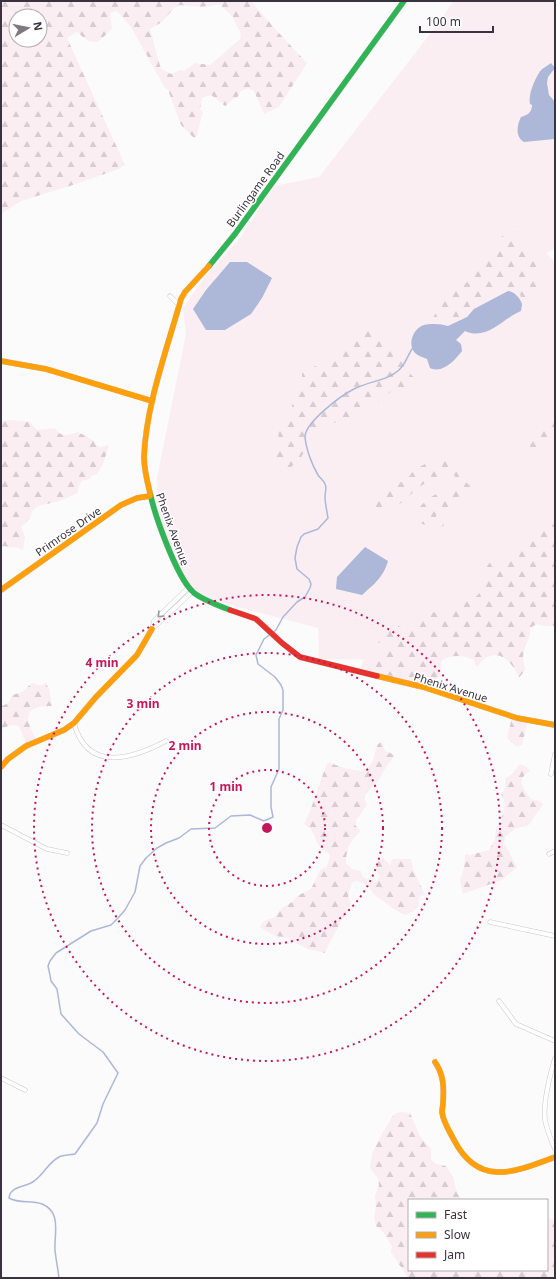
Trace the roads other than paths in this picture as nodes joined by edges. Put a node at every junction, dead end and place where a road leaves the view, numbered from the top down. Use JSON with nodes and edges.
{"nodes":[{"id":1,"x":404,"y":1,"type":"edge"},
{"id":2,"x":170,"y":296,"type":"dead end"},
{"id":3,"x":179,"y":305,"type":"junction"},
{"id":4,"x":1,"y":361,"type":"edge"},
{"id":5,"x":152,"y":401,"type":"junction"},
{"id":6,"x":150,"y":496,"type":"junction"},
{"id":7,"x":1,"y":590,"type":"edge"},
{"id":8,"x":190,"y":590,"type":"junction"},
{"id":9,"x":152,"y":630,"type":"joint"},
{"id":10,"x":74,"y":724,"type":"junction"},
{"id":11,"x":555,"y":725,"type":"edge"},
{"id":12,"x":166,"y":741,"type":"dead end"},
{"id":13,"x":555,"y":754,"type":"edge"},
{"id":14,"x":1,"y":767,"type":"edge"},
{"id":15,"x":551,"y":774,"type":"dead end"},
{"id":16,"x":1,"y":825,"type":"edge"},
{"id":17,"x":555,"y":851,"type":"edge"},
{"id":18,"x":67,"y":853,"type":"dead end"},
{"id":19,"x":549,"y":854,"type":"dead end"},
{"id":20,"x":490,"y":922,"type":"dead end"},
{"id":21,"x":555,"y":936,"type":"edge"},
{"id":22,"x":499,"y":1001,"type":"dead end"},
{"id":23,"x":555,"y":1041,"type":"edge"},
{"id":24,"x":555,"y":1058,"type":"edge"},
{"id":25,"x":435,"y":1062,"type":"dead end"},
{"id":26,"x":1,"y":1078,"type":"edge"},
{"id":27,"x":25,"y":1090,"type":"dead end"},
{"id":28,"x":555,"y":1149,"type":"edge"},
{"id":29,"x":555,"y":1157,"type":"edge"}],
"edges":[{"from":1,"to":3,"type":"street","name":"Burlingame Road"},
{"from":2,"to":3,"type":"street"},
{"from":3,"to":5,"type":"street","name":"Burlingame Road"},
{"from":4,"to":5,"type":"street"},
{"from":5,"to":6,"type":"street","name":"Phenix Avenue"},
{"from":6,"to":7,"type":"street","name":"Primrose Drive"},
{"from":6,"to":8,"type":"street","name":"Phenix Avenue"},
{"from":8,"to":9,"type":"street"},
{"from":8,"to":11,"type":"street","name":"Phenix Avenue"},
{"from":9,"to":10,"type":"street"},
{"from":10,"to":12,"type":"street"},
{"from":10,"to":14,"type":"street"},
{"from":13,"to":15,"type":"street"},
{"from":16,"to":18,"type":"street"},
{"from":17,"to":19,"type":"street"},
{"from":20,"to":21,"type":"street"},
{"from":22,"to":23,"type":"street"},
{"from":24,"to":28,"type":"street"},
{"from":25,"to":29,"type":"street"},
{"from":26,"to":27,"type":"street"}]}
